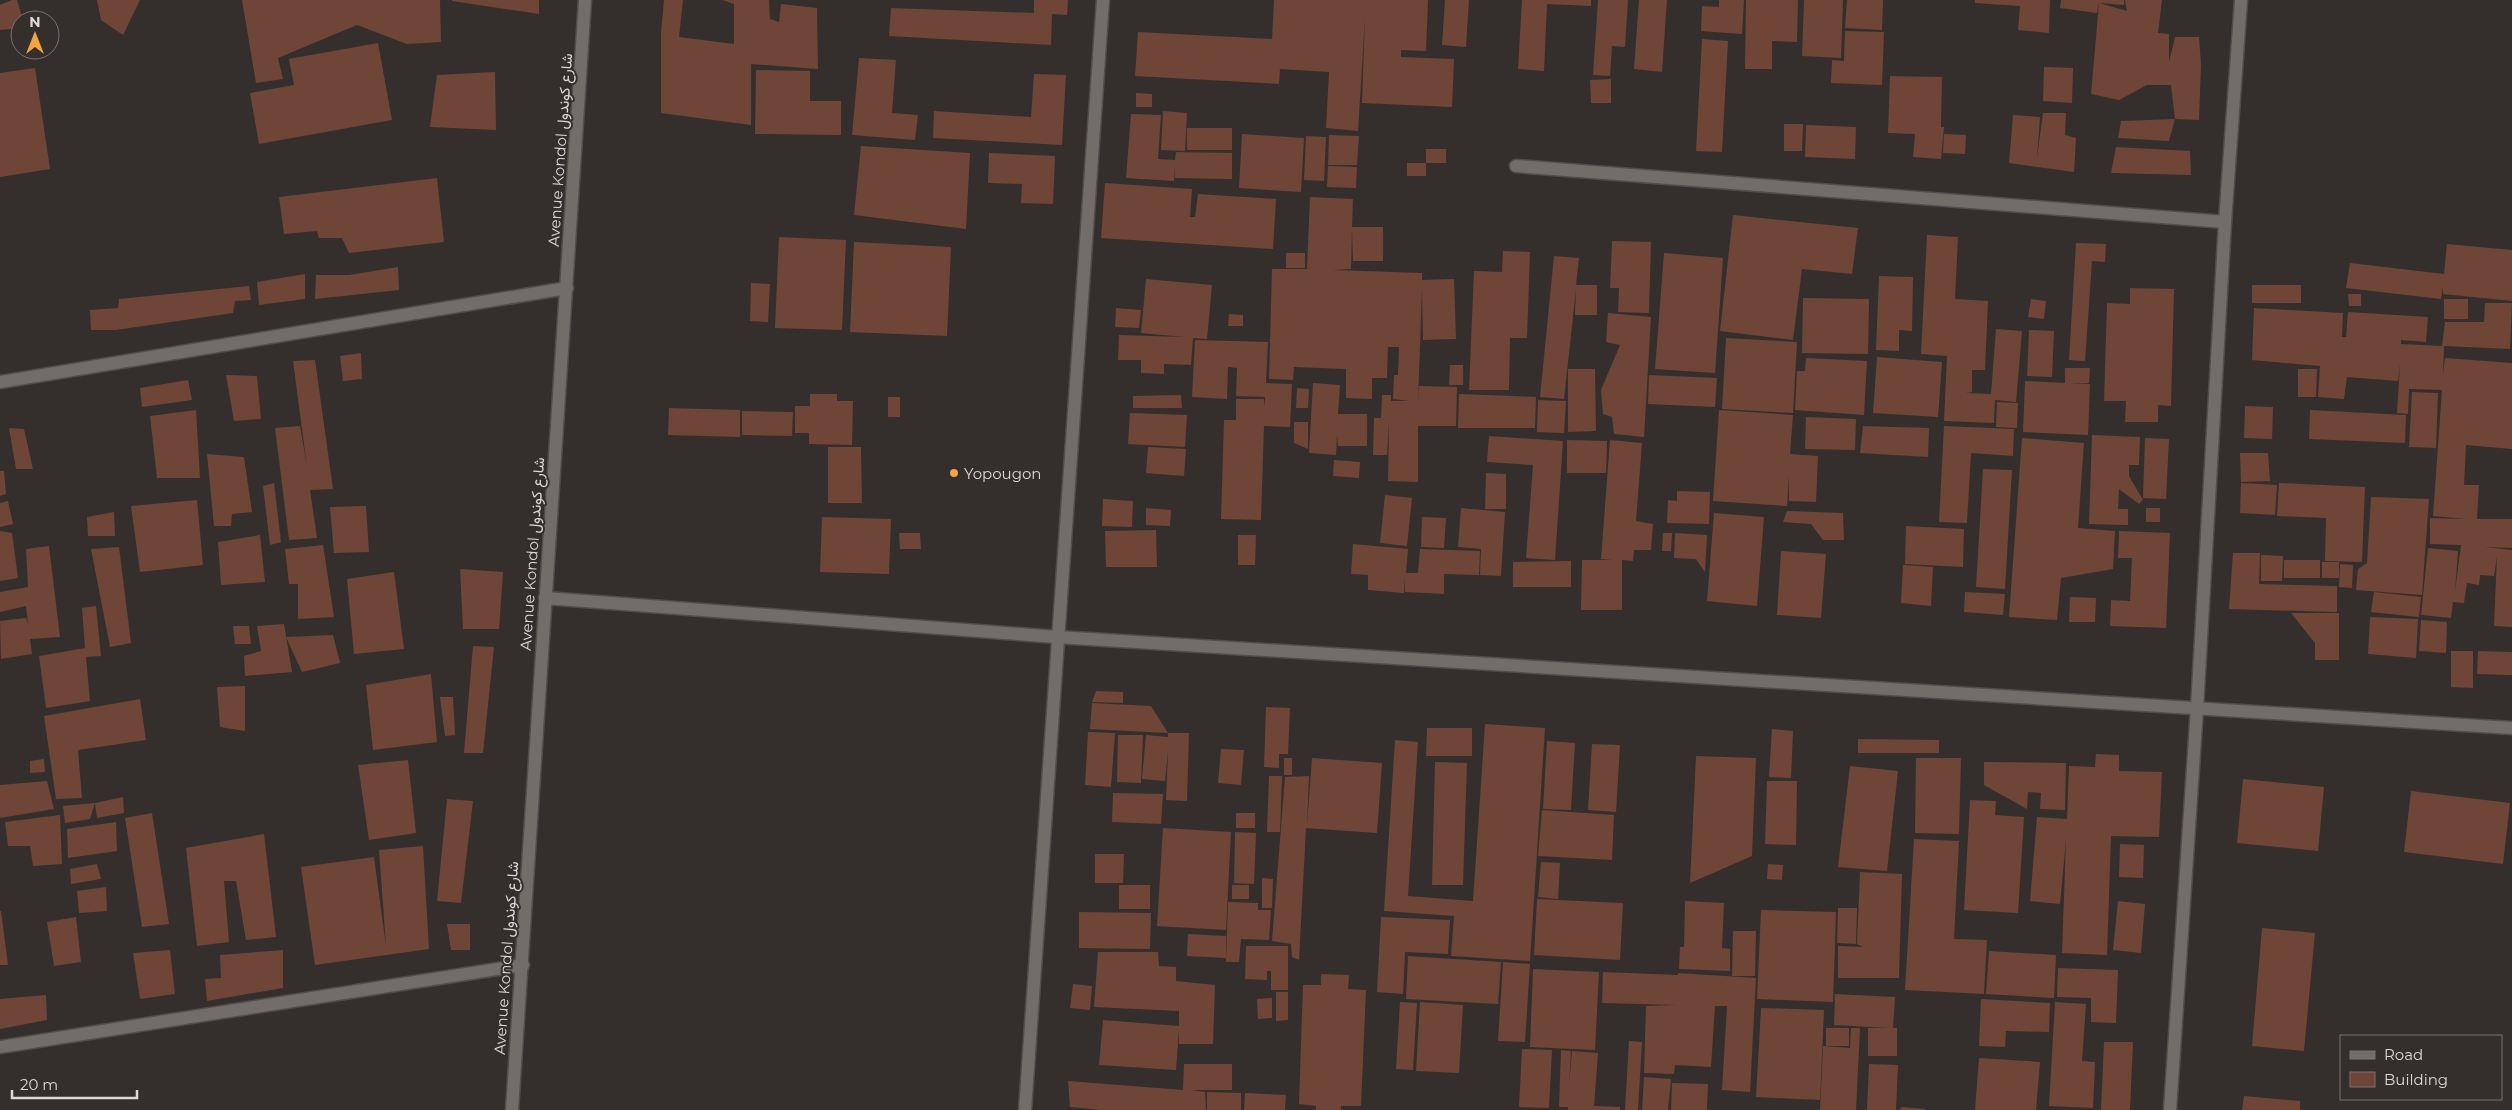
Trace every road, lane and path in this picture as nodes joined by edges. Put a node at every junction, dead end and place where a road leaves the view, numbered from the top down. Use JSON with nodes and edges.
{"nodes":[{"id":1,"x":585,"y":0,"type":"edge"},
{"id":2,"x":1103,"y":0,"type":"edge"},
{"id":3,"x":2241,"y":0,"type":"edge"},
{"id":4,"x":1516,"y":166,"type":"dead end"},
{"id":5,"x":2225,"y":222,"type":"junction"},
{"id":6,"x":568,"y":288,"type":"junction"},
{"id":7,"x":0,"y":382,"type":"edge"},
{"id":8,"x":545,"y":598,"type":"junction"},
{"id":9,"x":1057,"y":637,"type":"junction"},
{"id":10,"x":2196,"y":708,"type":"junction"},
{"id":11,"x":2512,"y":728,"type":"edge"},
{"id":12,"x":523,"y":965,"type":"junction"},
{"id":13,"x":0,"y":1047,"type":"edge"},
{"id":14,"x":512,"y":1110,"type":"edge"},
{"id":15,"x":1025,"y":1110,"type":"edge"},
{"id":16,"x":2170,"y":1110,"type":"edge"}],
"edges":[{"from":1,"to":6,"type":"street","name":"Avenue Kondol شارع كوندول"},
{"from":2,"to":9,"type":"street"},
{"from":3,"to":5,"type":"street"},
{"from":4,"to":5,"type":"street"},
{"from":5,"to":10,"type":"street"},
{"from":6,"to":7,"type":"street"},
{"from":6,"to":8,"type":"street","name":"Avenue Kondol شارع كوندول"},
{"from":8,"to":9,"type":"street"},
{"from":8,"to":12,"type":"street","name":"Avenue Kondol شارع كوندول"},
{"from":9,"to":10,"type":"street"},
{"from":9,"to":15,"type":"street"},
{"from":10,"to":11,"type":"street"},
{"from":10,"to":16,"type":"street"},
{"from":12,"to":13,"type":"street"},
{"from":12,"to":14,"type":"street","name":"Avenue Kondol شارع كوندول"}]}
